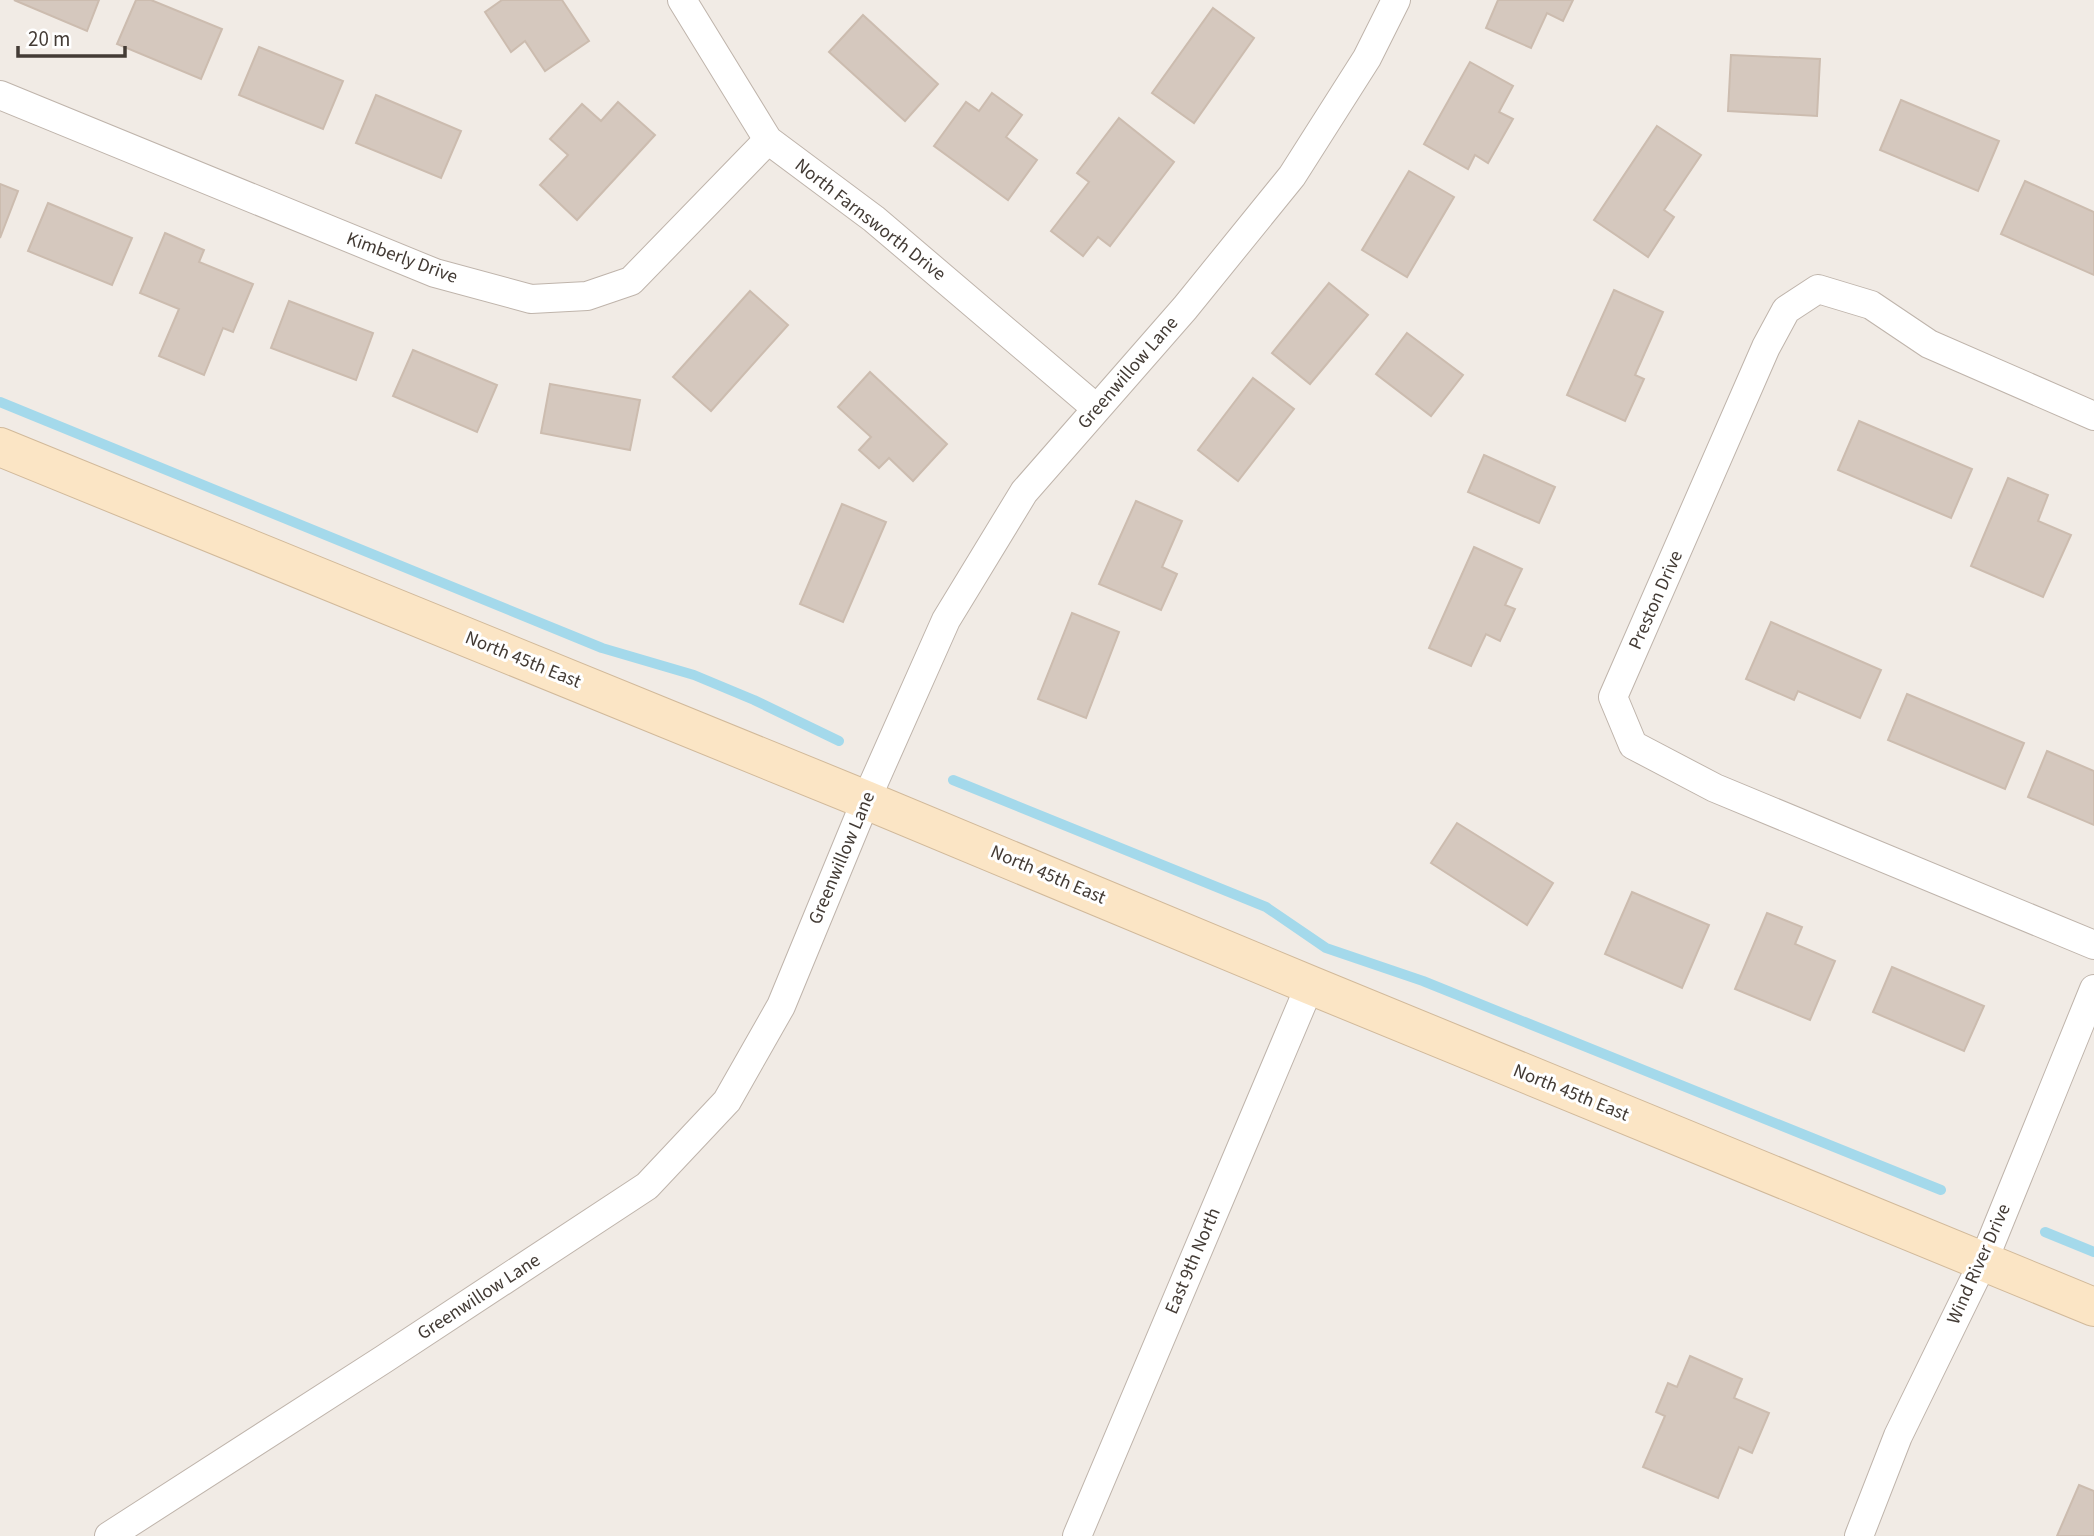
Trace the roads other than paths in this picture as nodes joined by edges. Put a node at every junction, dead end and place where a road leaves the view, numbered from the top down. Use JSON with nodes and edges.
{"nodes":[{"id":1,"x":682,"y":0,"type":"edge"},
{"id":2,"x":1396,"y":0,"type":"edge"},
{"id":3,"x":0,"y":94,"type":"edge"},
{"id":4,"x":768,"y":140,"type":"junction"},
{"id":5,"x":1096,"y":408,"type":"junction"},
{"id":6,"x":2094,"y":416,"type":"edge"},
{"id":7,"x":0,"y":447,"type":"edge"},
{"id":8,"x":866,"y":800,"type":"junction"},
{"id":9,"x":2094,"y":946,"type":"edge"},
{"id":10,"x":1310,"y":985,"type":"junction"},
{"id":11,"x":2094,"y":989,"type":"edge"},
{"id":12,"x":1983,"y":1262,"type":"junction"},
{"id":13,"x":2094,"y":1307,"type":"edge"},
{"id":14,"x":109,"y":1536,"type":"edge"},
{"id":15,"x":1077,"y":1536,"type":"edge"},
{"id":16,"x":1858,"y":1536,"type":"edge"}],
"edges":[{"from":1,"to":4,"type":"street","name":"North Farnsworth Drive"},
{"from":2,"to":5,"type":"street","name":"Greenwillow Lane"},
{"from":3,"to":4,"type":"street","name":"Kimberly Drive"},
{"from":4,"to":5,"type":"street","name":"North Farnsworth Drive"},
{"from":5,"to":8,"type":"street","name":"Greenwillow Lane"},
{"from":6,"to":9,"type":"street","name":"Preston Drive"},
{"from":7,"to":8,"type":"main road","name":"North 45th East"},
{"from":8,"to":10,"type":"main road","name":"North 45th East"},
{"from":8,"to":14,"type":"street","name":"Greenwillow Lane"},
{"from":10,"to":12,"type":"main road","name":"North 45th East"},
{"from":10,"to":15,"type":"street","name":"East 9th North"},
{"from":11,"to":12,"type":"street","name":"Wind River Drive"},
{"from":12,"to":13,"type":"main road","name":"North 45th East"},
{"from":12,"to":16,"type":"street","name":"Wind River Drive"}]}
